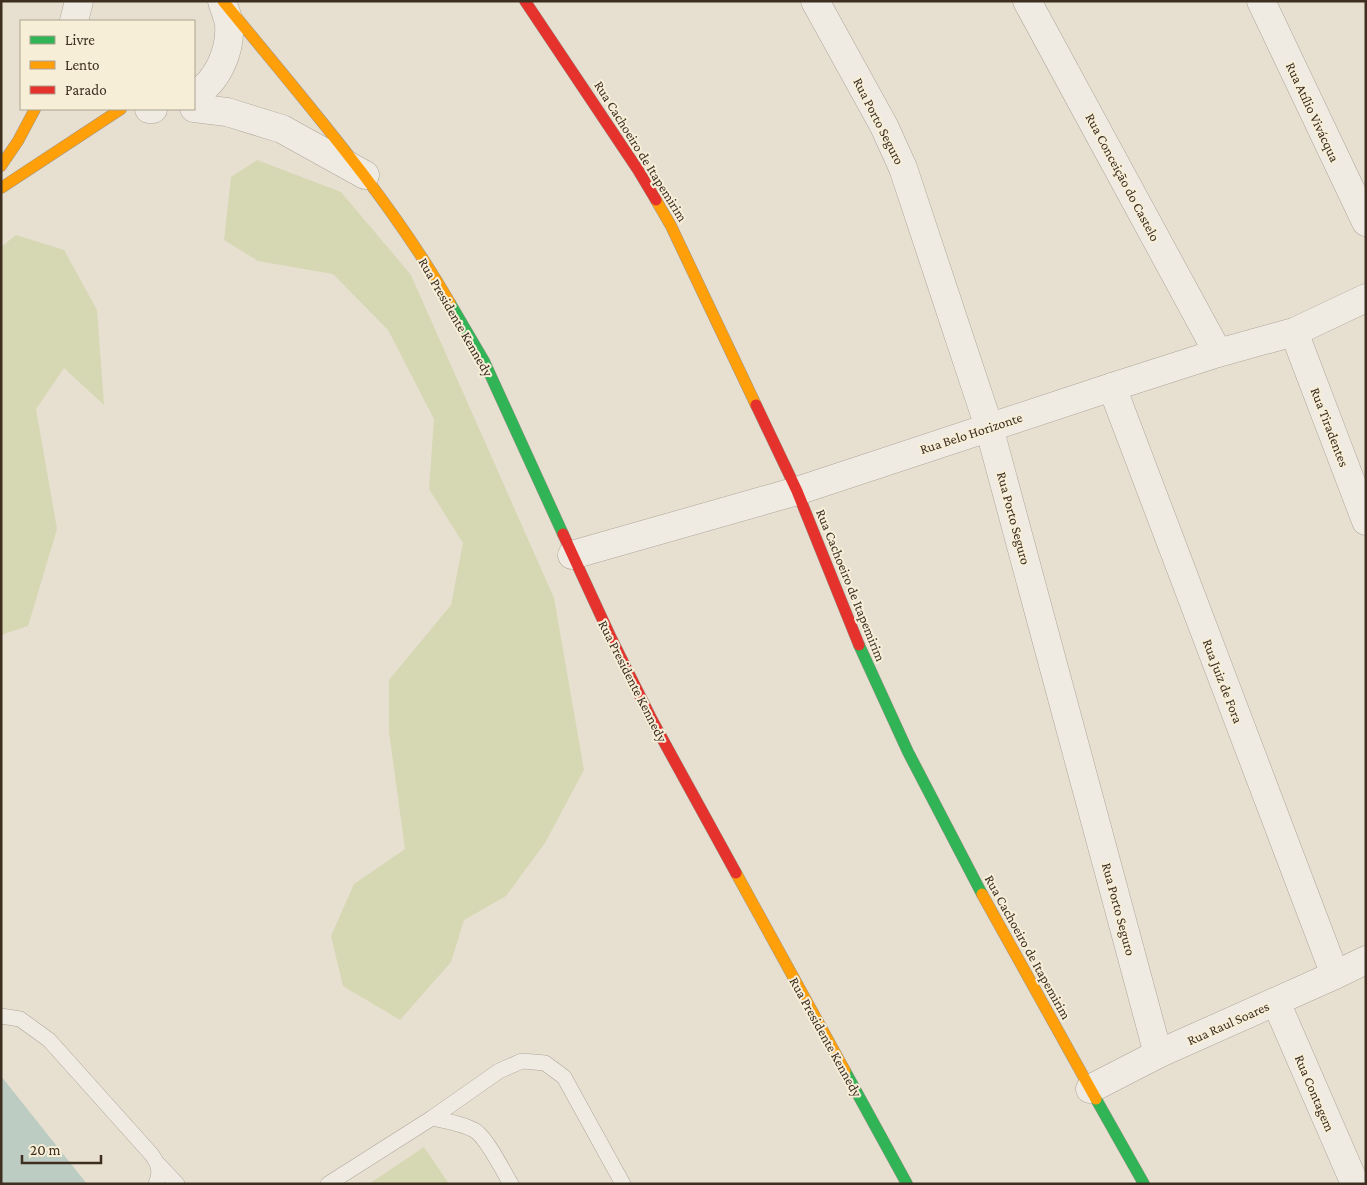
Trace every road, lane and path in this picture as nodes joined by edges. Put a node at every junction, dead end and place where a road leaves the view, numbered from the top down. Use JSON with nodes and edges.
{"nodes":[{"id":1,"x":79,"y":1,"type":"edge"},
{"id":2,"x":223,"y":1,"type":"edge"},
{"id":3,"x":525,"y":1,"type":"edge"},
{"id":4,"x":815,"y":1,"type":"edge"},
{"id":5,"x":1027,"y":1,"type":"edge"},
{"id":6,"x":1261,"y":1,"type":"edge"},
{"id":7,"x":74,"y":20,"type":"edge"},
{"id":8,"x":195,"y":94,"type":"edge"},
{"id":9,"x":195,"y":108,"type":"edge"},
{"id":10,"x":34,"y":110,"type":"edge"},
{"id":11,"x":119,"y":110,"type":"edge"},
{"id":12,"x":1,"y":166,"type":"edge"},
{"id":13,"x":365,"y":176,"type":"junction"},
{"id":14,"x":1,"y":188,"type":"edge"},
{"id":15,"x":1366,"y":222,"type":"edge"},
{"id":16,"x":1366,"y":298,"type":"edge"},
{"id":17,"x":1294,"y":332,"type":"junction"},
{"id":18,"x":1218,"y":353,"type":"junction"},
{"id":19,"x":1112,"y":387,"type":"junction"},
{"id":20,"x":989,"y":427,"type":"junction"},
{"id":21,"x":797,"y":491,"type":"junction"},
{"id":22,"x":1366,"y":521,"type":"edge"},
{"id":23,"x":572,"y":555,"type":"junction"},
{"id":24,"x":1366,"y":960,"type":"edge"},
{"id":25,"x":1335,"y":976,"type":"junction"},
{"id":26,"x":1276,"y":1002,"type":"junction"},
{"id":27,"x":1,"y":1016,"type":"edge"},
{"id":28,"x":1158,"y":1054,"type":"junction"},
{"id":29,"x":1090,"y":1089,"type":"junction"},
{"id":30,"x":432,"y":1118,"type":"junction"},
{"id":31,"x":158,"y":1164,"type":"junction"},
{"id":32,"x":156,"y":1184,"type":"edge"},
{"id":33,"x":177,"y":1184,"type":"edge"},
{"id":34,"x":328,"y":1184,"type":"edge"},
{"id":35,"x":511,"y":1184,"type":"edge"},
{"id":36,"x":623,"y":1184,"type":"edge"},
{"id":37,"x":907,"y":1184,"type":"edge"},
{"id":38,"x":1144,"y":1184,"type":"edge"},
{"id":39,"x":1355,"y":1184,"type":"edge"}],
"edges":[{"from":1,"to":7,"type":"street"},
{"from":2,"to":8,"type":"street"},
{"from":2,"to":13,"type":"street","name":"Rua Presidente Kennedy"},
{"from":3,"to":21,"type":"street","name":"Rua Cachoeiro de Itapemirim"},
{"from":4,"to":20,"type":"street","name":"Rua Porto Seguro"},
{"from":5,"to":18,"type":"street","name":"Rua Conceição do Castelo"},
{"from":6,"to":15,"type":"street","name":"Rua Atílio Vivácqua"},
{"from":9,"to":13,"type":"street","name":"Rua Presidente Kennedy"},
{"from":10,"to":12,"type":"street"},
{"from":11,"to":14,"type":"street"},
{"from":13,"to":23,"type":"street","name":"Rua Presidente Kennedy"},
{"from":16,"to":17,"type":"street","name":"Rua Belo Horizonte"},
{"from":17,"to":18,"type":"street","name":"Rua Belo Horizonte"},
{"from":17,"to":22,"type":"street","name":"Rua Tiradentes"},
{"from":18,"to":19,"type":"street","name":"Rua Belo Horizonte"},
{"from":19,"to":20,"type":"street","name":"Rua Belo Horizonte"},
{"from":19,"to":25,"type":"street","name":"Rua Juiz de Fora"},
{"from":20,"to":21,"type":"street","name":"Rua Belo Horizonte"},
{"from":20,"to":28,"type":"street","name":"Rua Porto Seguro"},
{"from":21,"to":23,"type":"street","name":"Rua Belo Horizonte"},
{"from":21,"to":29,"type":"street","name":"Rua Cachoeiro de Itapemirim"},
{"from":23,"to":37,"type":"street","name":"Rua Presidente Kennedy"},
{"from":24,"to":25,"type":"street","name":"Rua Raul Soares"},
{"from":25,"to":26,"type":"street","name":"Rua Raul Soares"},
{"from":26,"to":28,"type":"street","name":"Rua Raul Soares"},
{"from":26,"to":39,"type":"street","name":"Rua Contagem"},
{"from":27,"to":31,"type":"lane"},
{"from":28,"to":29,"type":"street","name":"Rua Raul Soares"},
{"from":29,"to":38,"type":"street","name":"Rua Cachoeiro de Itapemirim"},
{"from":30,"to":34,"type":"lane"},
{"from":30,"to":35,"type":"lane"},
{"from":30,"to":36,"type":"lane"},
{"from":31,"to":32,"type":"lane"},
{"from":31,"to":33,"type":"lane"}]}
